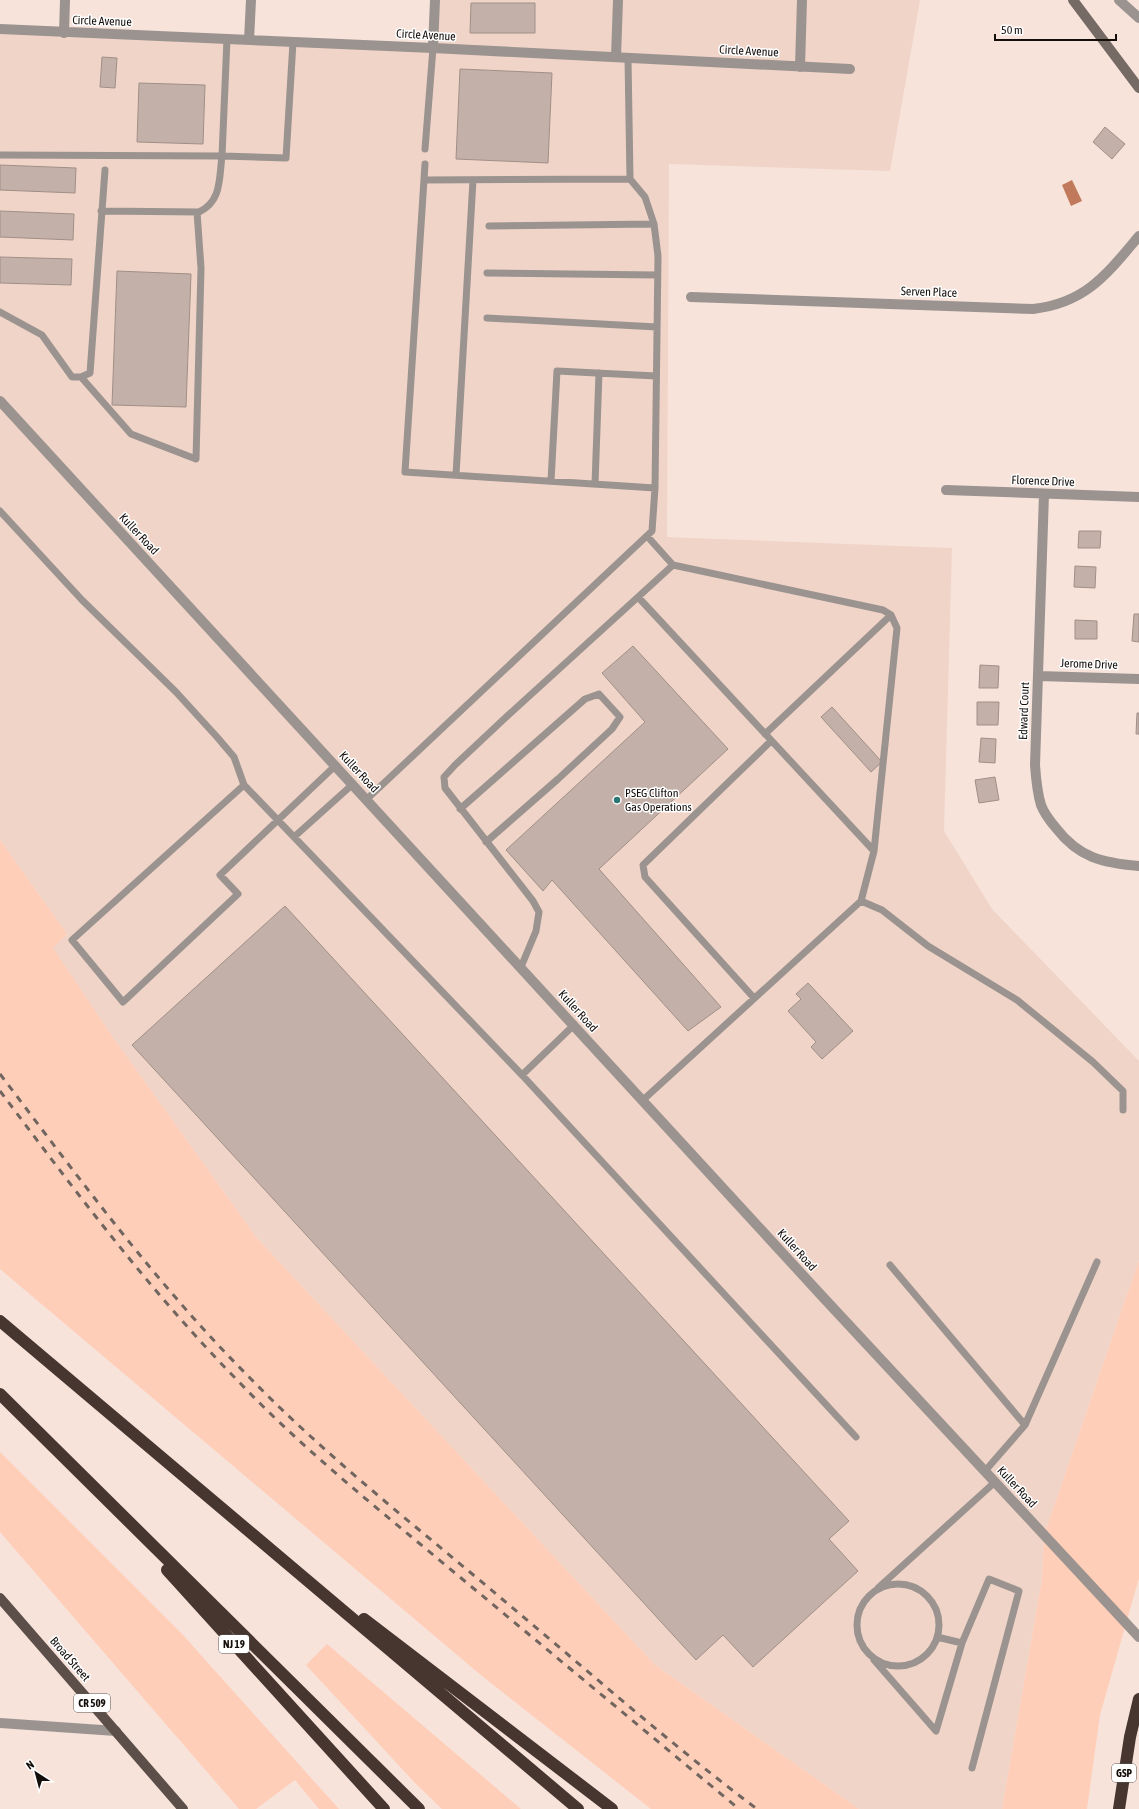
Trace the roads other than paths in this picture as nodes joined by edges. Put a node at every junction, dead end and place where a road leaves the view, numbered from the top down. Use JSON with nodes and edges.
{"nodes":[{"id":1,"x":65,"y":0,"type":"edge"},
{"id":2,"x":251,"y":0,"type":"edge"},
{"id":3,"x":435,"y":0,"type":"edge"},
{"id":4,"x":618,"y":0,"type":"edge"},
{"id":5,"x":802,"y":0,"type":"edge"},
{"id":6,"x":1073,"y":0,"type":"edge"},
{"id":7,"x":1119,"y":0,"type":"edge"},
{"id":8,"x":1139,"y":18,"type":"edge"},
{"id":9,"x":0,"y":29,"type":"edge"},
{"id":10,"x":64,"y":33,"type":"junction"},
{"id":11,"x":227,"y":39,"type":"junction"},
{"id":12,"x":249,"y":40,"type":"junction"},
{"id":13,"x":293,"y":42,"type":"junction"},
{"id":14,"x":433,"y":48,"type":"junction"},
{"id":15,"x":616,"y":57,"type":"junction"},
{"id":16,"x":628,"y":58,"type":"junction"},
{"id":17,"x":800,"y":67,"type":"junction"},
{"id":18,"x":850,"y":69,"type":"dead end"},
{"id":19,"x":1137,"y":81,"type":"edge"},
{"id":20,"x":425,"y":149,"type":"dead end"},
{"id":21,"x":0,"y":155,"type":"edge"},
{"id":22,"x":222,"y":156,"type":"junction"},
{"id":23,"x":425,"y":164,"type":"dead end"},
{"id":24,"x":105,"y":170,"type":"dead end"},
{"id":25,"x":630,"y":179,"type":"junction"},
{"id":26,"x":424,"y":180,"type":"junction"},
{"id":27,"x":473,"y":180,"type":"junction"},
{"id":28,"x":101,"y":211,"type":"junction"},
{"id":29,"x":197,"y":212,"type":"junction"},
{"id":30,"x":654,"y":224,"type":"junction"},
{"id":31,"x":489,"y":226,"type":"dead end"},
{"id":32,"x":1139,"y":236,"type":"edge"},
{"id":33,"x":487,"y":273,"type":"dead end"},
{"id":34,"x":658,"y":275,"type":"junction"},
{"id":35,"x":691,"y":297,"type":"dead end"},
{"id":36,"x":0,"y":312,"type":"edge"},
{"id":37,"x":487,"y":318,"type":"dead end"},
{"id":38,"x":657,"y":327,"type":"junction"},
{"id":39,"x":599,"y":373,"type":"junction"},
{"id":40,"x":656,"y":376,"type":"junction"},
{"id":41,"x":81,"y":377,"type":"junction"},
{"id":42,"x":0,"y":401,"type":"edge"},
{"id":43,"x":456,"y":475,"type":"junction"},
{"id":44,"x":551,"y":481,"type":"junction"},
{"id":45,"x":595,"y":484,"type":"junction"},
{"id":46,"x":655,"y":488,"type":"junction"},
{"id":47,"x":946,"y":490,"type":"dead end"},
{"id":48,"x":1044,"y":494,"type":"junction"},
{"id":49,"x":1139,"y":497,"type":"edge"},
{"id":50,"x":0,"y":511,"type":"edge"},
{"id":51,"x":647,"y":536,"type":"junction"},
{"id":52,"x":673,"y":565,"type":"junction"},
{"id":53,"x":638,"y":597,"type":"junction"},
{"id":54,"x":891,"y":615,"type":"junction"},
{"id":55,"x":1038,"y":676,"type":"junction"},
{"id":56,"x":1139,"y":679,"type":"edge"},
{"id":57,"x":765,"y":734,"type":"junction"},
{"id":58,"x":771,"y":741,"type":"junction"},
{"id":59,"x":336,"y":765,"type":"junction"},
{"id":60,"x":353,"y":784,"type":"junction"},
{"id":61,"x":244,"y":785,"type":"junction"},
{"id":62,"x":367,"y":799,"type":"junction"},
{"id":63,"x":460,"y":809,"type":"junction"},
{"id":64,"x":278,"y":820,"type":"junction"},
{"id":65,"x":294,"y":837,"type":"junction"},
{"id":66,"x":486,"y":842,"type":"junction"},
{"id":67,"x":874,"y":851,"type":"junction"},
{"id":68,"x":1139,"y":866,"type":"edge"},
{"id":69,"x":861,"y":902,"type":"junction"},
{"id":70,"x":521,"y":967,"type":"junction"},
{"id":71,"x":754,"y":998,"type":"junction"},
{"id":72,"x":574,"y":1025,"type":"junction"},
{"id":73,"x":522,"y":1075,"type":"junction"},
{"id":74,"x":643,"y":1100,"type":"junction"},
{"id":75,"x":1123,"y":1110,"type":"dead end"},
{"id":76,"x":1097,"y":1262,"type":"dead end"},
{"id":77,"x":890,"y":1265,"type":"dead end"},
{"id":78,"x":0,"y":1321,"type":"edge"},
{"id":79,"x":0,"y":1394,"type":"edge"},
{"id":80,"x":1025,"y":1425,"type":"junction"},
{"id":81,"x":856,"y":1437,"type":"dead end"},
{"id":82,"x":985,"y":1471,"type":"junction"},
{"id":83,"x":84,"y":1478,"type":"junction"},
{"id":84,"x":995,"y":1482,"type":"junction"},
{"id":85,"x":273,"y":1551,"type":"junction"},
{"id":86,"x":873,"y":1593,"type":"junction"},
{"id":87,"x":0,"y":1598,"type":"edge"},
{"id":88,"x":937,"y":1637,"type":"junction"},
{"id":89,"x":1139,"y":1637,"type":"edge"},
{"id":90,"x":962,"y":1643,"type":"junction"},
{"id":91,"x":866,"y":1650,"type":"junction"},
{"id":92,"x":1139,"y":1699,"type":"edge"},
{"id":93,"x":0,"y":1723,"type":"edge"},
{"id":94,"x":116,"y":1731,"type":"junction"},
{"id":95,"x":972,"y":1768,"type":"dead end"},
{"id":96,"x":183,"y":1809,"type":"edge"},
{"id":97,"x":384,"y":1809,"type":"edge"},
{"id":98,"x":419,"y":1809,"type":"edge"},
{"id":99,"x":578,"y":1809,"type":"edge"},
{"id":100,"x":612,"y":1809,"type":"edge"},
{"id":101,"x":1118,"y":1809,"type":"edge"}],
"edges":[{"from":1,"to":10,"type":"street"},
{"from":2,"to":12,"type":"street"},
{"from":3,"to":14,"type":"street"},
{"from":4,"to":15,"type":"street"},
{"from":5,"to":17,"type":"street"},
{"from":6,"to":19,"type":"street"},
{"from":7,"to":8,"type":"street"},
{"from":9,"to":10,"type":"street","name":"Circle Avenue"},
{"from":10,"to":11,"type":"street","name":"Circle Avenue"},
{"from":11,"to":12,"type":"street","name":"Circle Avenue"},
{"from":11,"to":22,"type":"lane"},
{"from":12,"to":13,"type":"street","name":"Circle Avenue"},
{"from":13,"to":14,"type":"street","name":"Circle Avenue"},
{"from":13,"to":22,"type":"lane"},
{"from":14,"to":15,"type":"street","name":"Circle Avenue"},
{"from":14,"to":20,"type":"lane"},
{"from":15,"to":16,"type":"street","name":"Circle Avenue"},
{"from":16,"to":17,"type":"street","name":"Circle Avenue"},
{"from":16,"to":25,"type":"lane"},
{"from":17,"to":18,"type":"street","name":"Circle Avenue"},
{"from":21,"to":22,"type":"lane"},
{"from":22,"to":29,"type":"lane"},
{"from":23,"to":26,"type":"lane"},
{"from":24,"to":28,"type":"lane"},
{"from":25,"to":27,"type":"lane"},
{"from":25,"to":30,"type":"lane"},
{"from":26,"to":27,"type":"lane"},
{"from":26,"to":43,"type":"lane"},
{"from":27,"to":43,"type":"lane"},
{"from":28,"to":29,"type":"lane"},
{"from":28,"to":41,"type":"lane"},
{"from":29,"to":41,"type":"lane"},
{"from":30,"to":31,"type":"lane"},
{"from":30,"to":34,"type":"lane"},
{"from":32,"to":35,"type":"street","name":"Serven Place"},
{"from":33,"to":34,"type":"lane"},
{"from":34,"to":38,"type":"lane"},
{"from":36,"to":41,"type":"lane"},
{"from":37,"to":38,"type":"lane"},
{"from":38,"to":40,"type":"lane"},
{"from":39,"to":40,"type":"lane"},
{"from":39,"to":44,"type":"lane"},
{"from":39,"to":45,"type":"lane"},
{"from":40,"to":46,"type":"lane"},
{"from":42,"to":59,"type":"street","name":"Kuller Road"},
{"from":43,"to":44,"type":"lane"},
{"from":44,"to":45,"type":"lane"},
{"from":45,"to":46,"type":"lane"},
{"from":46,"to":51,"type":"lane"},
{"from":47,"to":48,"type":"street","name":"Florence Drive"},
{"from":48,"to":49,"type":"street","name":"Florence Drive"},
{"from":48,"to":55,"type":"street","name":"Edward Court"},
{"from":50,"to":61,"type":"lane"},
{"from":51,"to":52,"type":"lane"},
{"from":51,"to":62,"type":"lane"},
{"from":52,"to":53,"type":"lane"},
{"from":52,"to":54,"type":"lane"},
{"from":53,"to":57,"type":"lane"},
{"from":53,"to":63,"type":"lane"},
{"from":54,"to":57,"type":"lane"},
{"from":54,"to":67,"type":"lane"},
{"from":55,"to":56,"type":"street","name":"Jerome Drive"},
{"from":55,"to":68,"type":"street","name":"Edward Court"},
{"from":57,"to":58,"type":"lane"},
{"from":58,"to":67,"type":"lane"},
{"from":58,"to":71,"type":"lane"},
{"from":59,"to":60,"type":"street","name":"Kuller Road"},
{"from":59,"to":64,"type":"lane"},
{"from":60,"to":62,"type":"street","name":"Kuller Road"},
{"from":60,"to":65,"type":"lane"},
{"from":61,"to":64,"type":"lane"},
{"from":61,"to":64,"type":"lane"},
{"from":62,"to":70,"type":"street","name":"Kuller Road"},
{"from":63,"to":66,"type":"lane"},
{"from":63,"to":66,"type":"lane"},
{"from":64,"to":65,"type":"lane"},
{"from":65,"to":73,"type":"lane"},
{"from":66,"to":70,"type":"lane"},
{"from":67,"to":69,"type":"lane"},
{"from":69,"to":71,"type":"lane"},
{"from":69,"to":75,"type":"lane"},
{"from":70,"to":72,"type":"street","name":"Kuller Road"},
{"from":71,"to":74,"type":"lane"},
{"from":72,"to":73,"type":"lane"},
{"from":72,"to":74,"type":"street","name":"Kuller Road"},
{"from":73,"to":81,"type":"lane"},
{"from":74,"to":82,"type":"street","name":"Kuller Road"},
{"from":76,"to":80,"type":"lane"},
{"from":77,"to":80,"type":"lane"},
{"from":78,"to":85,"type":"highway"},
{"from":79,"to":83,"type":"highway","number":"NJ 19"},
{"from":80,"to":82,"type":"lane"},
{"from":82,"to":84,"type":"street","name":"Kuller Road"},
{"from":83,"to":97,"type":"highway","number":"NJ 19"},
{"from":83,"to":98,"type":"highway"},
{"from":84,"to":86,"type":"lane"},
{"from":84,"to":89,"type":"street","name":"Kuller Road"},
{"from":85,"to":99,"type":"highway"},
{"from":85,"to":100,"type":"highway"},
{"from":86,"to":88,"type":"lane"},
{"from":86,"to":91,"type":"lane"},
{"from":87,"to":94,"type":"main road","name":"Broad Street","number":"CR 509"},
{"from":88,"to":90,"type":"lane"},
{"from":88,"to":91,"type":"lane"},
{"from":90,"to":91,"type":"lane"},
{"from":90,"to":95,"type":"lane"},
{"from":92,"to":101,"type":"highway","number":"GSP"},
{"from":93,"to":94,"type":"street"},
{"from":94,"to":96,"type":"main road","name":"Broad Street","number":"CR 509"}]}
